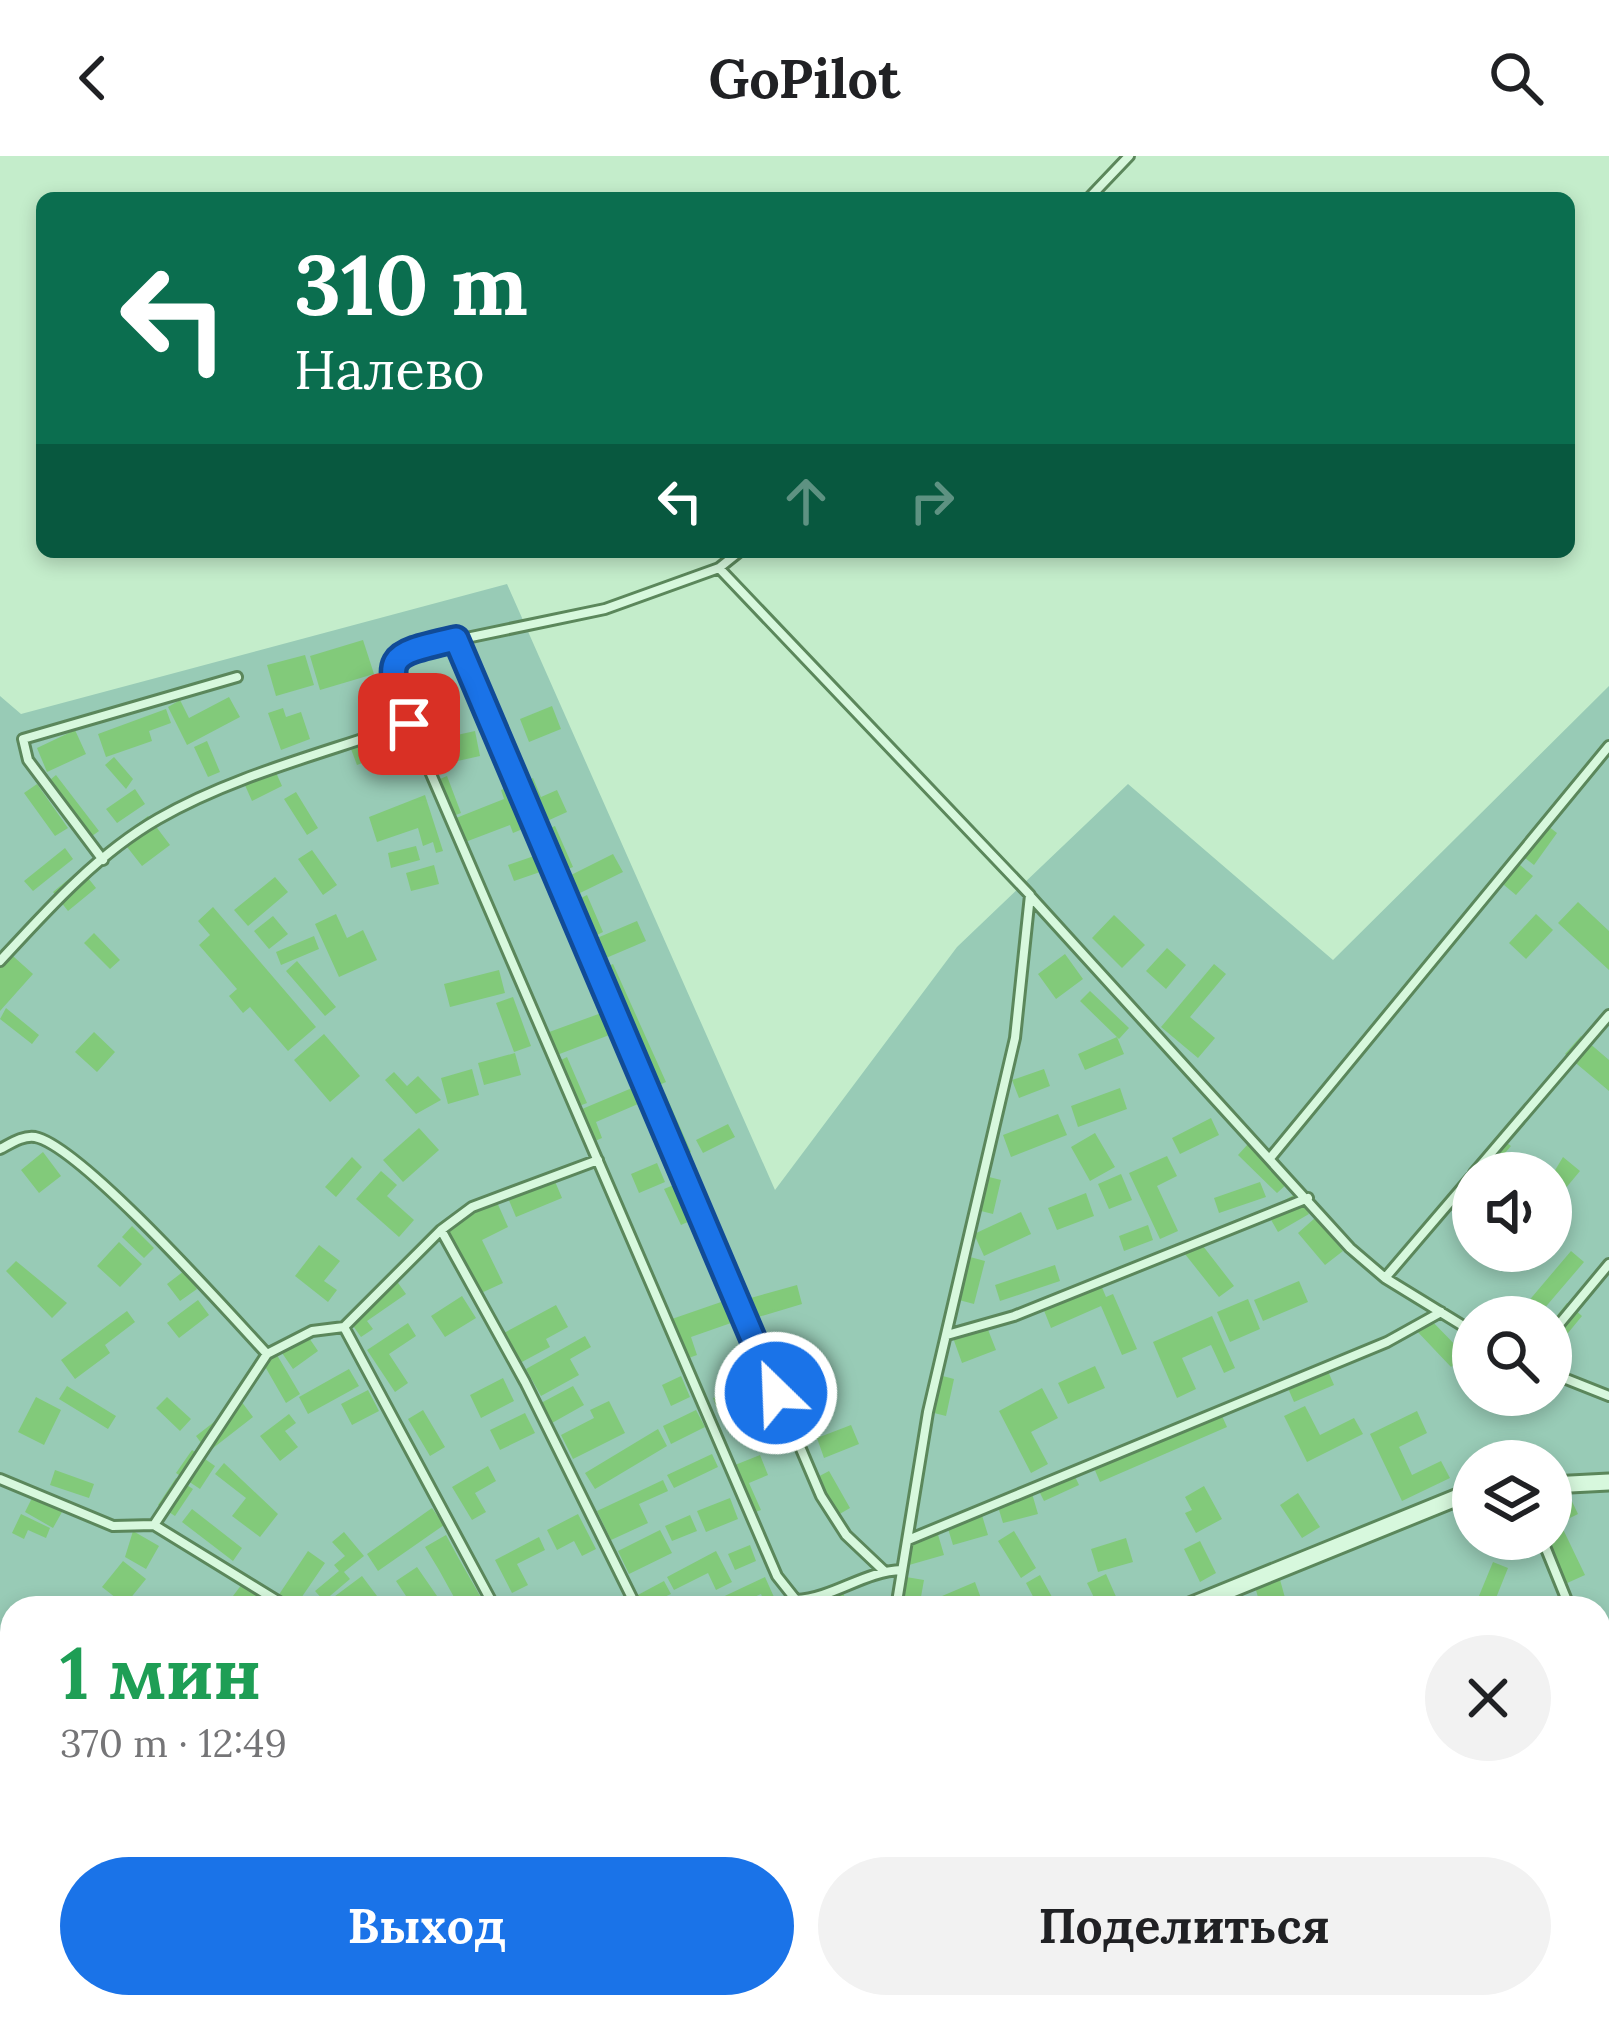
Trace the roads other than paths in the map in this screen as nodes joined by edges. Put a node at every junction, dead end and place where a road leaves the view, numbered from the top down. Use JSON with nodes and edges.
{"nodes":[{"id":1,"x":1130,"y":156,"type":"edge"},
{"id":2,"x":1095,"y":192,"type":"edge"},
{"id":3,"x":732,"y":558,"type":"edge"},
{"id":4,"x":719,"y":568,"type":"junction"},
{"id":5,"x":456,"y":639,"type":"junction"},
{"id":6,"x":237,"y":677,"type":"dead end"},
{"id":7,"x":409,"y":724,"type":"junction"},
{"id":8,"x":1609,"y":746,"type":"edge"},
{"id":9,"x":104,"y":860,"type":"junction"},
{"id":10,"x":1030,"y":896,"type":"junction"},
{"id":11,"x":0,"y":961,"type":"edge"},
{"id":12,"x":1609,"y":1015,"type":"edge"},
{"id":13,"x":0,"y":1149,"type":"edge"},
{"id":14,"x":1493,"y":1152,"type":"edge"},
{"id":15,"x":1270,"y":1158,"type":"junction"},
{"id":16,"x":598,"y":1160,"type":"junction"},
{"id":17,"x":1308,"y":1198,"type":"junction"},
{"id":18,"x":1452,"y":1200,"type":"edge"},
{"id":19,"x":441,"y":1230,"type":"junction"},
{"id":20,"x":1609,"y":1264,"type":"edge"},
{"id":21,"x":1385,"y":1278,"type":"junction"},
{"id":22,"x":1572,"y":1309,"type":"edge"},
{"id":23,"x":1442,"y":1311,"type":"junction"},
{"id":24,"x":1452,"y":1318,"type":"edge"},
{"id":25,"x":344,"y":1327,"type":"junction"},
{"id":26,"x":946,"y":1336,"type":"junction"},
{"id":27,"x":267,"y":1354,"type":"junction"},
{"id":28,"x":1572,"y":1381,"type":"edge"},
{"id":29,"x":1609,"y":1396,"type":"edge"},
{"id":30,"x":0,"y":1479,"type":"edge"},
{"id":31,"x":1609,"y":1482,"type":"edge"},
{"id":32,"x":1572,"y":1484,"type":"edge"},
{"id":33,"x":1452,"y":1500,"type":"edge"},
{"id":34,"x":154,"y":1525,"type":"junction"},
{"id":35,"x":908,"y":1540,"type":"junction"},
{"id":36,"x":1551,"y":1560,"type":"edge"},
{"id":37,"x":884,"y":1570,"type":"junction"},
{"id":38,"x":902,"y":1570,"type":"junction"},
{"id":39,"x":269,"y":1596,"type":"edge"},
{"id":40,"x":489,"y":1596,"type":"edge"},
{"id":41,"x":631,"y":1596,"type":"edge"},
{"id":42,"x":791,"y":1596,"type":"edge"},
{"id":43,"x":827,"y":1596,"type":"edge"},
{"id":44,"x":898,"y":1596,"type":"edge"},
{"id":45,"x":1215,"y":1596,"type":"edge"},
{"id":46,"x":1565,"y":1596,"type":"edge"}],
"edges":[{"from":1,"to":2,"type":"lane"},
{"from":3,"to":4,"type":"lane"},
{"from":4,"to":5,"type":"lane"},
{"from":4,"to":10,"type":"lane"},
{"from":5,"to":7,"type":"lane"},
{"from":5,"to":37,"type":"lane"},
{"from":6,"to":9,"type":"lane"},
{"from":7,"to":9,"type":"lane"},
{"from":7,"to":16,"type":"lane"},
{"from":8,"to":15,"type":"lane"},
{"from":9,"to":11,"type":"lane"},
{"from":10,"to":15,"type":"lane"},
{"from":10,"to":26,"type":"lane"},
{"from":12,"to":14,"type":"lane"},
{"from":13,"to":27,"type":"lane"},
{"from":15,"to":17,"type":"lane"},
{"from":16,"to":19,"type":"lane"},
{"from":16,"to":42,"type":"lane"},
{"from":17,"to":21,"type":"lane"},
{"from":17,"to":26,"type":"lane"},
{"from":18,"to":21,"type":"lane"},
{"from":19,"to":25,"type":"lane"},
{"from":19,"to":41,"type":"lane"},
{"from":20,"to":22,"type":"lane"},
{"from":21,"to":23,"type":"lane"},
{"from":23,"to":24,"type":"lane"},
{"from":23,"to":35,"type":"lane"},
{"from":25,"to":27,"type":"lane"},
{"from":25,"to":40,"type":"lane"},
{"from":26,"to":35,"type":"lane"},
{"from":27,"to":34,"type":"lane"},
{"from":28,"to":29,"type":"lane"},
{"from":30,"to":34,"type":"lane"},
{"from":31,"to":32,"type":"street"},
{"from":33,"to":45,"type":"street"},
{"from":34,"to":39,"type":"lane"},
{"from":35,"to":38,"type":"lane"},
{"from":36,"to":46,"type":"lane"},
{"from":37,"to":38,"type":"lane"},
{"from":37,"to":43,"type":"lane"},
{"from":38,"to":44,"type":"lane"}]}
